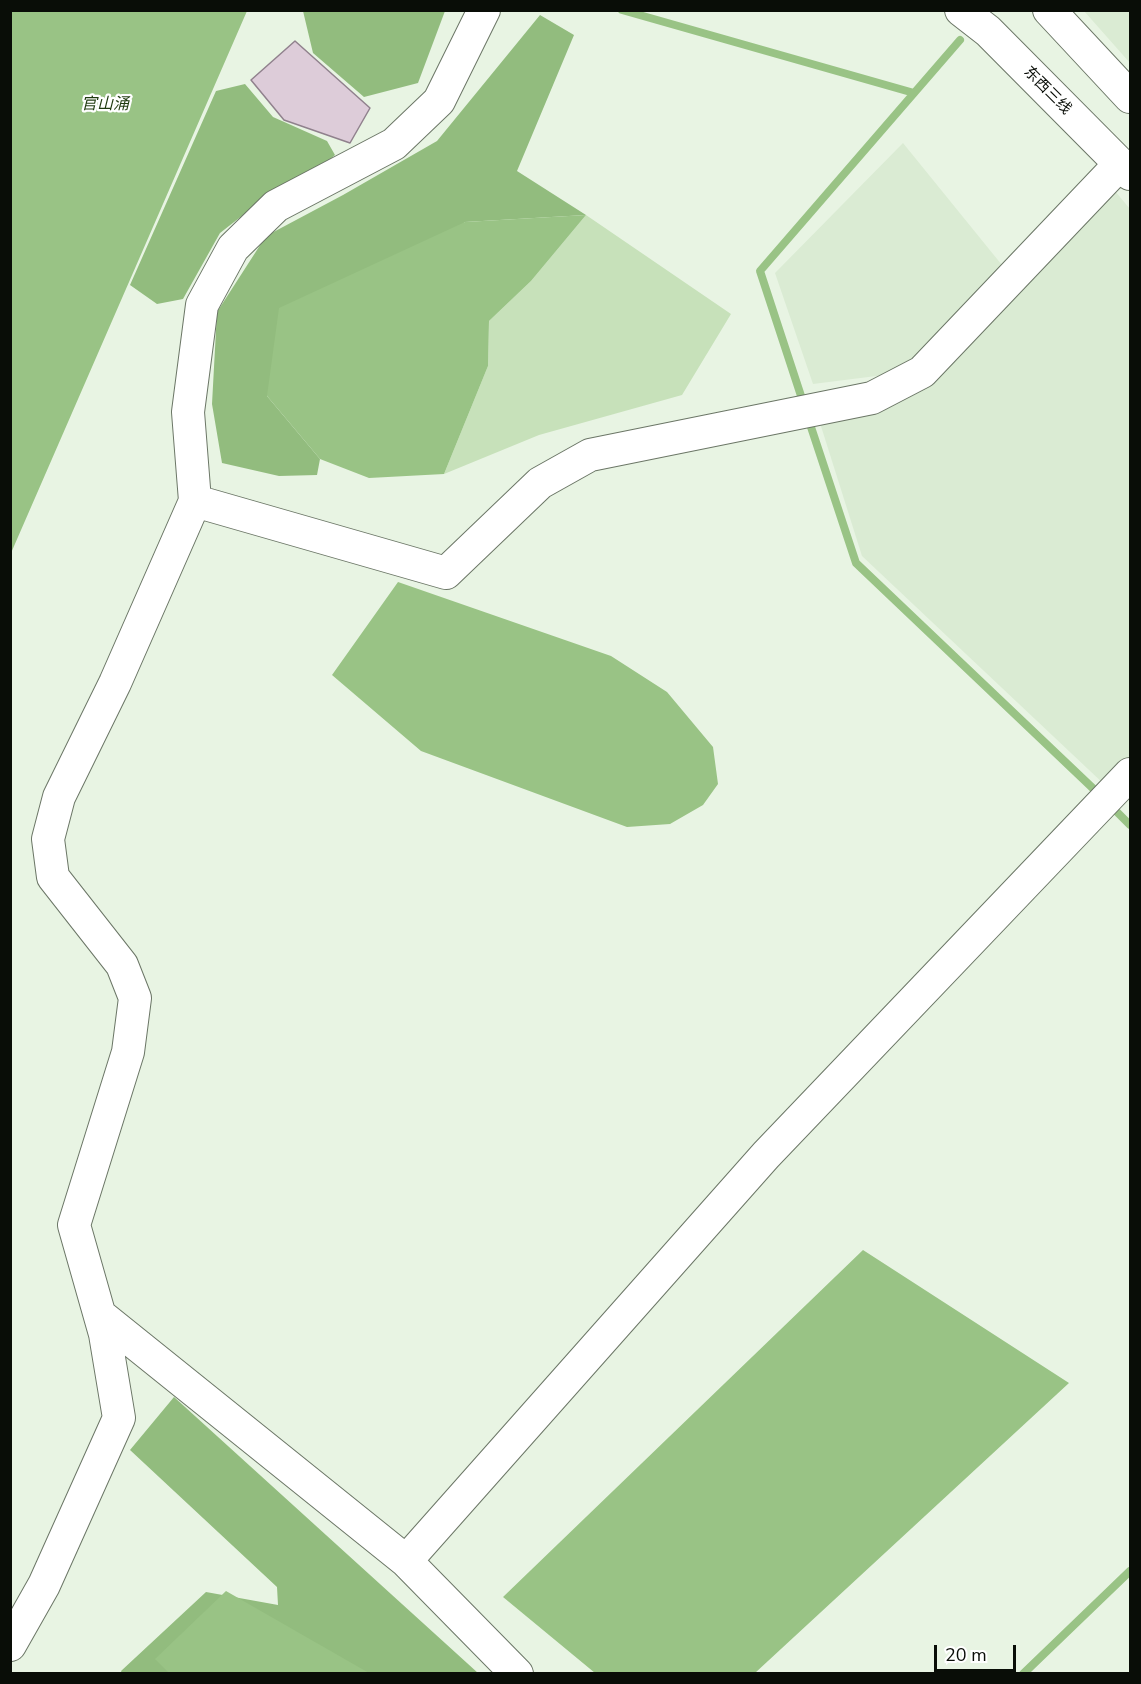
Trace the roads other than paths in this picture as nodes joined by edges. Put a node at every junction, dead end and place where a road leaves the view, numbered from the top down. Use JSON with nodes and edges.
{"nodes":[{"id":1,"x":484,"y":10,"type":"edge"},
{"id":2,"x":961,"y":10,"type":"edge"},
{"id":3,"x":1049,"y":10,"type":"edge"},
{"id":4,"x":1131,"y":97,"type":"edge"},
{"id":5,"x":1125,"y":169,"type":"edge"},
{"id":6,"x":195,"y":501,"type":"junction"},
{"id":7,"x":1124,"y":781,"type":"edge"},
{"id":8,"x":100,"y":1315,"type":"junction"},
{"id":9,"x":406,"y":1561,"type":"junction"},
{"id":10,"x":10,"y":1645,"type":"edge"},
{"id":11,"x":517,"y":1674,"type":"edge"}],
"edges":[{"from":1,"to":6,"type":"street"},
{"from":2,"to":5,"type":"street","name":"东西三线"},
{"from":3,"to":4,"type":"street"},
{"from":5,"to":6,"type":"street"},
{"from":6,"to":8,"type":"street"},
{"from":7,"to":9,"type":"street"},
{"from":8,"to":9,"type":"street"},
{"from":8,"to":10,"type":"street"},
{"from":9,"to":11,"type":"street"}]}
